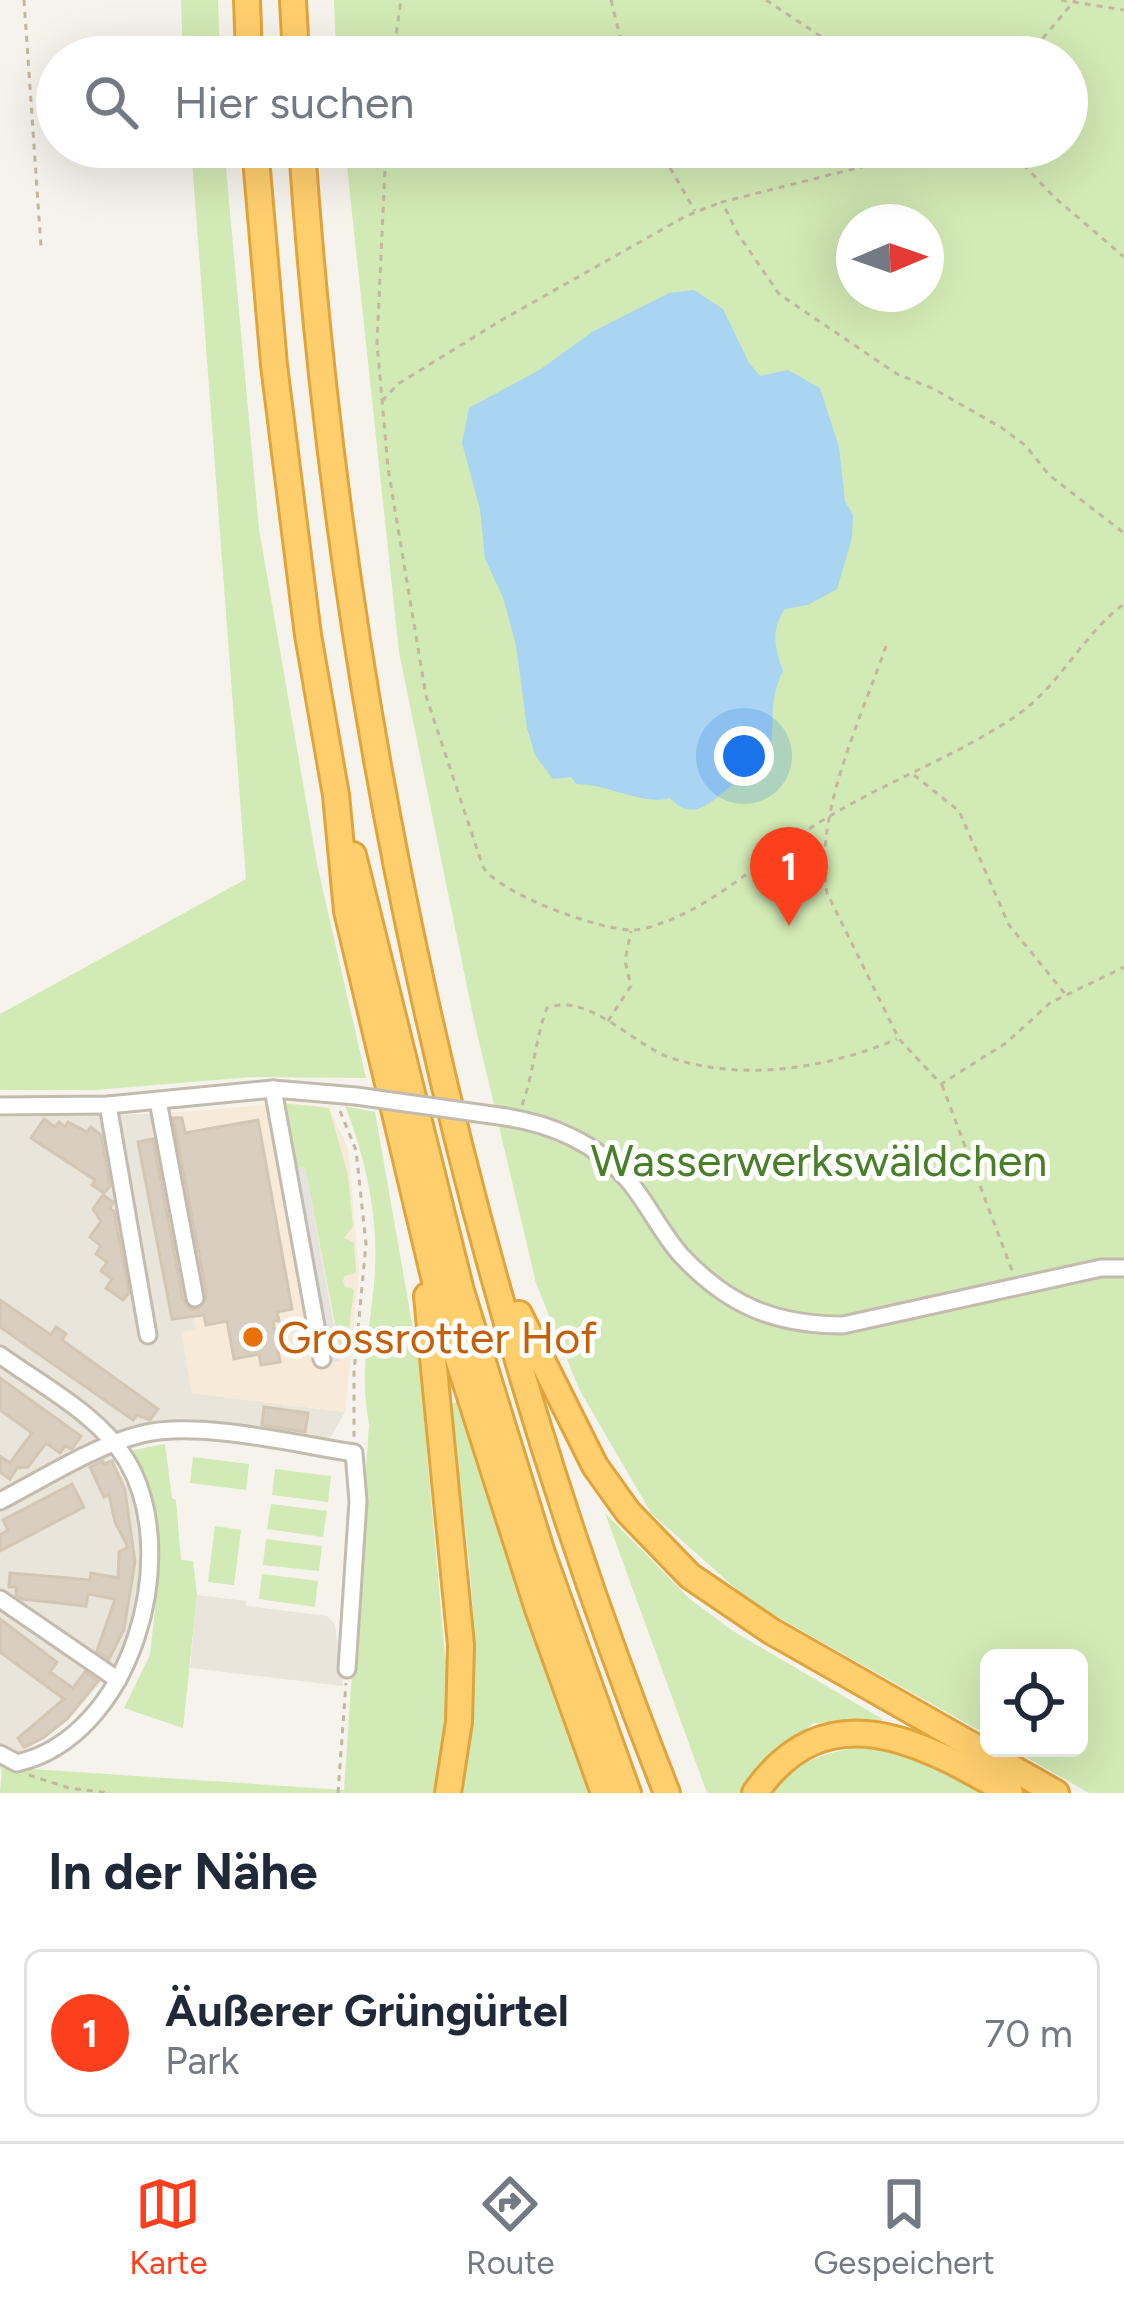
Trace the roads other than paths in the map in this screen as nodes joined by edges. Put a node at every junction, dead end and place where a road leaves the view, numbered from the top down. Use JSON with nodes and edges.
{"nodes":[{"id":1,"x":247,"y":0,"type":"edge"},
{"id":2,"x":293,"y":0,"type":"edge"},
{"id":3,"x":248,"y":36,"type":"edge"},
{"id":4,"x":295,"y":36,"type":"edge"},
{"id":5,"x":257,"y":168,"type":"edge"},
{"id":6,"x":304,"y":168,"type":"edge"},
{"id":7,"x":336,"y":795,"type":"junction"},
{"id":8,"x":273,"y":1089,"type":"junction"},
{"id":9,"x":158,"y":1101,"type":"junction"},
{"id":10,"x":109,"y":1105,"type":"junction"},
{"id":11,"x":0,"y":1106,"type":"edge"},
{"id":12,"x":417,"y":1216,"type":"junction"},
{"id":13,"x":487,"y":1247,"type":"junction"},
{"id":14,"x":1124,"y":1268,"type":"edge"},
{"id":15,"x":196,"y":1298,"type":"dead end"},
{"id":16,"x":148,"y":1335,"type":"dead end"},
{"id":17,"x":0,"y":1354,"type":"edge"},
{"id":18,"x":322,"y":1360,"type":"dead end"},
{"id":19,"x":115,"y":1443,"type":"junction"},
{"id":20,"x":0,"y":1501,"type":"edge"},
{"id":21,"x":0,"y":1600,"type":"edge"},
{"id":22,"x":347,"y":1669,"type":"road end"},
{"id":23,"x":118,"y":1680,"type":"junction"},
{"id":24,"x":0,"y":1754,"type":"edge"},
{"id":25,"x":448,"y":1793,"type":"edge"},
{"id":26,"x":604,"y":1793,"type":"edge"},
{"id":27,"x":628,"y":1793,"type":"edge"},
{"id":28,"x":670,"y":1793,"type":"edge"},
{"id":29,"x":754,"y":1793,"type":"edge"},
{"id":30,"x":1010,"y":1793,"type":"edge"},
{"id":31,"x":1056,"y":1793,"type":"edge"}],
"edges":[{"from":1,"to":3,"type":"highway"},
{"from":2,"to":4,"type":"highway"},
{"from":5,"to":7,"type":"highway"},
{"from":6,"to":13,"type":"highway"},
{"from":7,"to":12,"type":"highway"},
{"from":7,"to":27,"type":"highway"},
{"from":8,"to":9,"type":"street"},
{"from":8,"to":14,"type":"street","bridge":true},
{"from":8,"to":18,"type":"street"},
{"from":9,"to":10,"type":"street"},
{"from":9,"to":15,"type":"street"},
{"from":10,"to":11,"type":"street"},
{"from":10,"to":16,"type":"street"},
{"from":12,"to":25,"type":"highway"},
{"from":12,"to":26,"type":"highway"},
{"from":13,"to":28,"type":"highway"},
{"from":13,"to":31,"type":"highway"},
{"from":17,"to":19,"type":"street"},
{"from":19,"to":20,"type":"street"},
{"from":19,"to":22,"type":"street"},
{"from":19,"to":23,"type":"street"},
{"from":21,"to":23,"type":"street"},
{"from":23,"to":24,"type":"street"},
{"from":29,"to":30,"type":"highway"}]}
